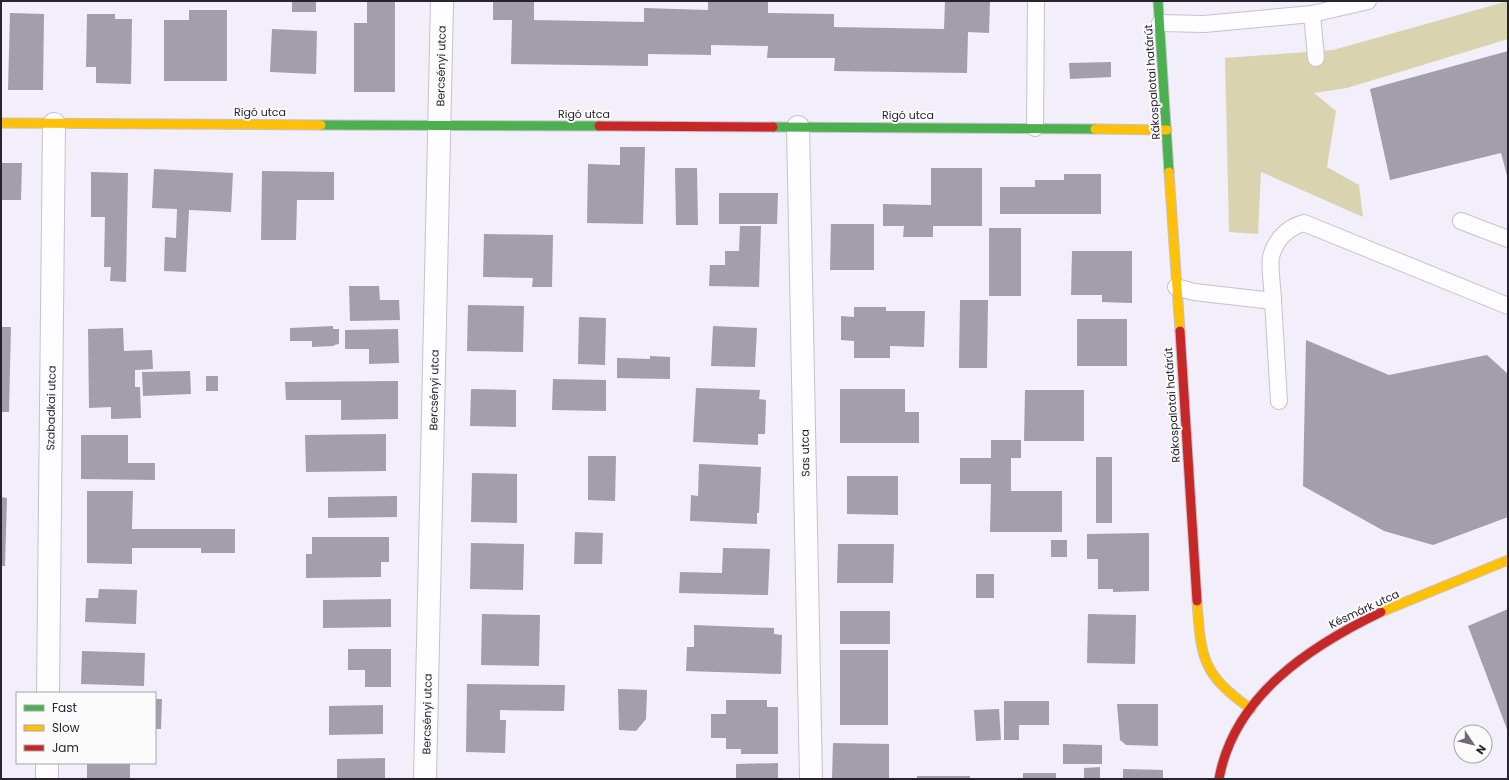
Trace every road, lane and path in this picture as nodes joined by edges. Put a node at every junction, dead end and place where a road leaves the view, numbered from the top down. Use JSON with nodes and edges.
{"nodes":[{"id":1,"x":442,"y":1,"type":"edge"},
{"id":2,"x":1036,"y":1,"type":"edge"},
{"id":3,"x":1158,"y":1,"type":"edge"},
{"id":4,"x":1368,"y":1,"type":"edge"},
{"id":5,"x":1312,"y":14,"type":"junction"},
{"id":6,"x":1160,"y":23,"type":"junction"},
{"id":7,"x":1316,"y":58,"type":"dead end"},
{"id":8,"x":1,"y":123,"type":"edge"},
{"id":9,"x":54,"y":124,"type":"junction"},
{"id":10,"x":441,"y":125,"type":"junction"},
{"id":11,"x":798,"y":127,"type":"junction"},
{"id":12,"x":1035,"y":128,"type":"junction"},
{"id":13,"x":1167,"y":130,"type":"junction"},
{"id":14,"x":1461,"y":221,"type":"dead end"},
{"id":15,"x":1508,"y":239,"type":"edge"},
{"id":16,"x":1176,"y":287,"type":"junction"},
{"id":17,"x":1273,"y":301,"type":"junction"},
{"id":18,"x":1508,"y":306,"type":"edge"},
{"id":19,"x":1279,"y":401,"type":"dead end"},
{"id":20,"x":1508,"y":560,"type":"edge"},
{"id":21,"x":48,"y":692,"type":"edge"},
{"id":22,"x":1251,"y":709,"type":"junction"},
{"id":23,"x":47,"y":764,"type":"edge"},
{"id":24,"x":47,"y":779,"type":"edge"},
{"id":25,"x":425,"y":779,"type":"edge"},
{"id":26,"x":811,"y":779,"type":"edge"},
{"id":27,"x":1219,"y":779,"type":"edge"}],
"edges":[{"from":1,"to":10,"type":"street","name":"Bercsényi utca"},
{"from":2,"to":12,"type":"lane"},
{"from":3,"to":6,"type":"street","name":"Rákospalotai határút"},
{"from":4,"to":5,"type":"lane"},
{"from":5,"to":6,"type":"lane"},
{"from":5,"to":7,"type":"lane"},
{"from":6,"to":13,"type":"street","name":"Rákospalotai határút"},
{"from":8,"to":9,"type":"street","name":"Rigó utca"},
{"from":9,"to":10,"type":"street","name":"Rigó utca"},
{"from":9,"to":21,"type":"street","name":"Szabadkai utca"},
{"from":10,"to":11,"type":"street","name":"Rigó utca"},
{"from":10,"to":25,"type":"street","name":"Bercsényi utca"},
{"from":11,"to":12,"type":"street","name":"Rigó utca"},
{"from":11,"to":26,"type":"street","name":"Sas utca"},
{"from":12,"to":13,"type":"street","name":"Rigó utca"},
{"from":13,"to":16,"type":"street","name":"Rákospalotai határút"},
{"from":14,"to":15,"type":"lane"},
{"from":16,"to":17,"type":"lane"},
{"from":16,"to":22,"type":"street","name":"Rákospalotai határút"},
{"from":17,"to":18,"type":"lane"},
{"from":17,"to":19,"type":"lane"},
{"from":20,"to":22,"type":"street","name":"Késmárk utca"},
{"from":22,"to":27,"type":"street"},
{"from":23,"to":24,"type":"street"}]}
